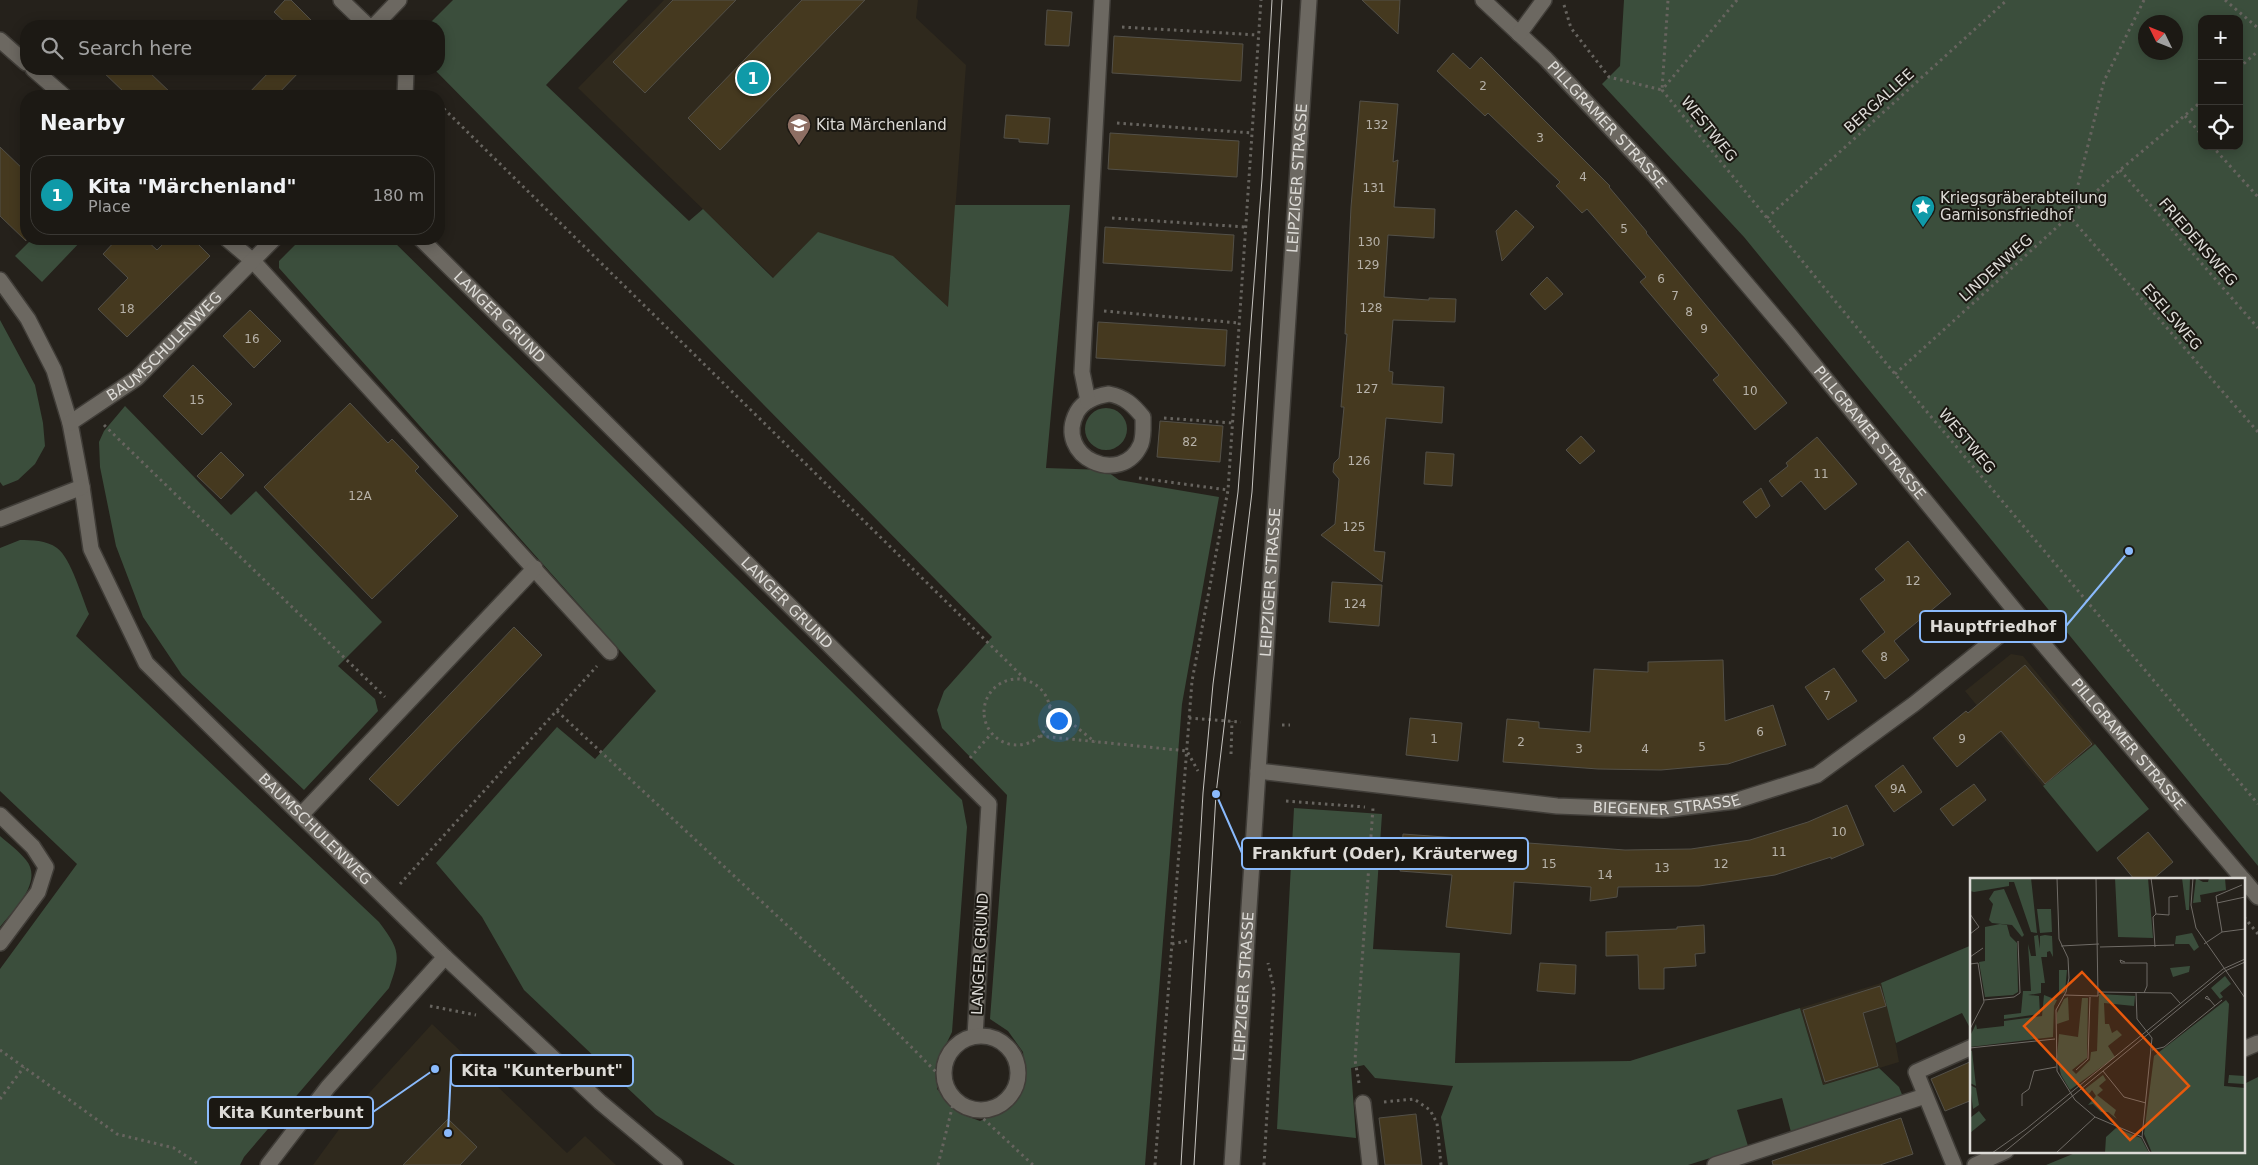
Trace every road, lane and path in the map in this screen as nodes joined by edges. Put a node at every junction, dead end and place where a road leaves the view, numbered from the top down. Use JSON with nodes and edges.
{"nodes":[{"id":1,"x":341,"y":0,"type":"edge"},
{"id":2,"x":399,"y":0,"type":"edge"},
{"id":3,"x":1102,"y":0,"type":"edge"},
{"id":4,"x":1261,"y":0,"type":"edge"},
{"id":5,"x":1309,"y":0,"type":"edge"},
{"id":6,"x":1483,"y":0,"type":"edge"},
{"id":7,"x":1544,"y":0,"type":"edge"},
{"id":8,"x":1562,"y":0,"type":"edge"},
{"id":9,"x":1668,"y":0,"type":"edge"},
{"id":10,"x":1737,"y":0,"type":"edge"},
{"id":11,"x":2007,"y":0,"type":"edge"},
{"id":12,"x":2144,"y":0,"type":"edge"},
{"id":13,"x":2225,"y":0,"type":"edge"},
{"id":14,"x":362,"y":20,"type":"edge"},
{"id":15,"x":380,"y":20,"type":"edge"},
{"id":16,"x":1101,"y":26,"type":"junction"},
{"id":17,"x":2258,"y":28,"type":"edge"},
{"id":18,"x":1519,"y":34,"type":"junction"},
{"id":19,"x":1258,"y":35,"type":"junction"},
{"id":20,"x":0,"y":40,"type":"edge"},
{"id":21,"x":2258,"y":52,"type":"edge"},
{"id":22,"x":20,"y":58,"type":"edge"},
{"id":23,"x":2243,"y":65,"type":"edge"},
{"id":24,"x":39,"y":75,"type":"edge"},
{"id":25,"x":406,"y":75,"type":"edge"},
{"id":26,"x":57,"y":90,"type":"edge"},
{"id":27,"x":405,"y":90,"type":"edge"},
{"id":28,"x":1662,"y":90,"type":"junction"},
{"id":29,"x":2198,"y":105,"type":"edge"},
{"id":30,"x":445,"y":110,"type":"edge"},
{"id":31,"x":2185,"y":116,"type":"junction"},
{"id":32,"x":1096,"y":122,"type":"junction"},
{"id":33,"x":2198,"y":131,"type":"edge"},
{"id":34,"x":1252,"y":133,"type":"junction"},
{"id":35,"x":2216,"y":150,"type":"edge"},
{"id":36,"x":2120,"y":170,"type":"junction"},
{"id":37,"x":2258,"y":197,"type":"edge"},
{"id":38,"x":1091,"y":216,"type":"junction"},
{"id":39,"x":2070,"y":217,"type":"junction"},
{"id":40,"x":1767,"y":218,"type":"junction"},
{"id":41,"x":1246,"y":227,"type":"junction"},
{"id":42,"x":235,"y":245,"type":"edge"},
{"id":43,"x":268,"y":245,"type":"edge"},
{"id":44,"x":427,"y":245,"type":"edge"},
{"id":45,"x":253,"y":261,"type":"junction"},
{"id":46,"x":0,"y":280,"type":"edge"},
{"id":47,"x":1086,"y":309,"type":"junction"},
{"id":48,"x":1239,"y":323,"type":"junction"},
{"id":49,"x":2258,"y":328,"type":"edge"},
{"id":50,"x":1895,"y":374,"type":"junction"},
{"id":51,"x":1088,"y":401,"type":"junction"},
{"id":52,"x":89,"y":410,"type":"junction"},
{"id":53,"x":1144,"y":417,"type":"junction"},
{"id":54,"x":70,"y":423,"type":"junction"},
{"id":55,"x":1233,"y":423,"type":"junction"},
{"id":56,"x":2258,"y":432,"type":"edge"},
{"id":57,"x":1104,"y":465,"type":"junction"},
{"id":58,"x":82,"y":487,"type":"junction"},
{"id":59,"x":1228,"y":490,"type":"junction"},
{"id":60,"x":0,"y":519,"type":"edge"},
{"id":61,"x":535,"y":568,"type":"junction"},
{"id":62,"x":2021,"y":618,"type":"junction"},
{"id":63,"x":610,"y":652,"type":"joint"},
{"id":64,"x":1027,"y":681,"type":"junction"},
{"id":65,"x":1049,"y":705,"type":"junction"},
{"id":66,"x":400,"y":710,"type":"junction"},
{"id":67,"x":557,"y":711,"type":"junction"},
{"id":68,"x":1232,"y":721,"type":"dead end"},
{"id":69,"x":991,"y":734,"type":"junction"},
{"id":70,"x":1040,"y":736,"type":"junction"},
{"id":71,"x":1095,"y":742,"type":"junction"},
{"id":72,"x":1187,"y":751,"type":"junction"},
{"id":73,"x":1231,"y":754,"type":"dead end"},
{"id":74,"x":1198,"y":771,"type":"dead end"},
{"id":75,"x":1258,"y":772,"type":"junction"},
{"id":76,"x":958,"y":773,"type":"junction"},
{"id":77,"x":2258,"y":804,"type":"edge"},
{"id":78,"x":1373,"y":808,"type":"dead end"},
{"id":79,"x":0,"y":815,"type":"edge"},
{"id":80,"x":301,"y":815,"type":"junction"},
{"id":81,"x":2242,"y":878,"type":"edge"},
{"id":82,"x":2246,"y":882,"type":"edge"},
{"id":83,"x":2258,"y":897,"type":"edge"},
{"id":84,"x":387,"y":900,"type":"junction"},
{"id":85,"x":2246,"y":919,"type":"edge"},
{"id":86,"x":2258,"y":934,"type":"edge"},
{"id":87,"x":1187,"y":941,"type":"dead end"},
{"id":88,"x":0,"y":942,"type":"edge"},
{"id":89,"x":1172,"y":944,"type":"junction"},
{"id":90,"x":445,"y":957,"type":"junction"},
{"id":91,"x":1274,"y":990,"type":"dead end"},
{"id":92,"x":423,"y":1012,"type":"dead end"},
{"id":93,"x":482,"y":1016,"type":"dead end"},
{"id":94,"x":975,"y":1036,"type":"junction"},
{"id":95,"x":2258,"y":1043,"type":"edge"},
{"id":96,"x":1970,"y":1048,"type":"edge"},
{"id":97,"x":2246,"y":1048,"type":"edge"},
{"id":98,"x":0,"y":1050,"type":"edge"},
{"id":99,"x":24,"y":1067,"type":"junction"},
{"id":100,"x":944,"y":1079,"type":"junction"},
{"id":101,"x":1925,"y":1096,"type":"junction"},
{"id":102,"x":0,"y":1099,"type":"edge"},
{"id":103,"x":954,"y":1100,"type":"junction"},
{"id":104,"x":1364,"y":1103,"type":"junction"},
{"id":105,"x":974,"y":1110,"type":"junction"},
{"id":106,"x":2004,"y":1152,"type":"edge"},
{"id":107,"x":200,"y":1165,"type":"edge"},
{"id":108,"x":268,"y":1165,"type":"edge"},
{"id":109,"x":675,"y":1165,"type":"edge"},
{"id":110,"x":938,"y":1165,"type":"edge"},
{"id":111,"x":1033,"y":1165,"type":"edge"},
{"id":112,"x":1155,"y":1165,"type":"edge"},
{"id":113,"x":1232,"y":1165,"type":"edge"},
{"id":114,"x":1264,"y":1165,"type":"edge"},
{"id":115,"x":1370,"y":1165,"type":"edge"},
{"id":116,"x":1442,"y":1165,"type":"edge"},
{"id":117,"x":1715,"y":1165,"type":"edge"},
{"id":118,"x":1954,"y":1165,"type":"edge"},
{"id":119,"x":1974,"y":1165,"type":"edge"}],
"edges":[{"from":1,"to":14,"type":"street"},
{"from":2,"to":15,"type":"street"},
{"from":3,"to":16,"type":"street"},
{"from":4,"to":19,"type":"path"},
{"from":5,"to":75,"type":"street","name":"LEIPZIGER STRASSE"},
{"from":6,"to":18,"type":"street","name":"PILLGRAMER STRASSE"},
{"from":7,"to":18,"type":"street"},
{"from":8,"to":28,"type":"path"},
{"from":9,"to":28,"type":"path"},
{"from":10,"to":28,"type":"path"},
{"from":11,"to":40,"type":"path","name":"BERGALLEE"},
{"from":12,"to":39,"type":"path"},
{"from":13,"to":17,"type":"path"},
{"from":16,"to":19,"type":"path"},
{"from":16,"to":32,"type":"street"},
{"from":18,"to":62,"type":"street","name":"PILLGRAMER STRASSE"},
{"from":19,"to":34,"type":"path"},
{"from":20,"to":22,"type":"street"},
{"from":21,"to":23,"type":"path"},
{"from":24,"to":26,"type":"street"},
{"from":25,"to":27,"type":"street"},
{"from":28,"to":40,"type":"path","name":"WESTWEG"},
{"from":29,"to":31,"type":"path","name":"LINDENWEG"},
{"from":30,"to":64,"type":"path"},
{"from":31,"to":33,"type":"path"},
{"from":31,"to":36,"type":"path","name":"LINDENWEG"},
{"from":32,"to":34,"type":"path"},
{"from":32,"to":38,"type":"street"},
{"from":34,"to":41,"type":"path"},
{"from":35,"to":37,"type":"path"},
{"from":36,"to":39,"type":"path","name":"LINDENWEG"},
{"from":36,"to":49,"type":"path","name":"FRIEDENSWEG"},
{"from":38,"to":41,"type":"path"},
{"from":38,"to":47,"type":"street"},
{"from":39,"to":50,"type":"path","name":"LINDENWEG"},
{"from":39,"to":56,"type":"path","name":"ESELSWEG"},
{"from":40,"to":50,"type":"path","name":"WESTWEG"},
{"from":41,"to":48,"type":"path"},
{"from":42,"to":45,"type":"street"},
{"from":43,"to":45,"type":"street"},
{"from":44,"to":76,"type":"street","name":"LANGER GRUND"},
{"from":45,"to":52,"type":"street","name":"BAUMSCHULENWEG"},
{"from":45,"to":61,"type":"street"},
{"from":46,"to":54,"type":"street","name":"BAUMSCHULENWEG"},
{"from":47,"to":48,"type":"path"},
{"from":47,"to":51,"type":"street"},
{"from":48,"to":55,"type":"path"},
{"from":50,"to":77,"type":"path","name":"WESTWEG"},
{"from":51,"to":53,"type":"street"},
{"from":51,"to":57,"type":"street"},
{"from":52,"to":54,"type":"street","name":"BAUMSCHULENWEG"},
{"from":52,"to":66,"type":"path"},
{"from":53,"to":55,"type":"path"},
{"from":53,"to":57,"type":"street"},
{"from":54,"to":58,"type":"street","name":"BAUMSCHULENWEG"},
{"from":55,"to":59,"type":"path"},
{"from":57,"to":59,"type":"path"},
{"from":58,"to":60,"type":"street"},
{"from":58,"to":80,"type":"street","name":"BAUMSCHULENWEG"},
{"from":59,"to":72,"type":"path"},
{"from":61,"to":63,"type":"street"},
{"from":61,"to":66,"type":"street"},
{"from":62,"to":75,"type":"street","name":"BIEGENER STRASSE"},
{"from":62,"to":81,"type":"street","name":"PILLGRAMER STRASSE"},
{"from":63,"to":67,"type":"path"},
{"from":64,"to":65,"type":"path"},
{"from":64,"to":69,"type":"path"},
{"from":65,"to":70,"type":"path"},
{"from":65,"to":71,"type":"path"},
{"from":66,"to":80,"type":"street"},
{"from":67,"to":84,"type":"path"},
{"from":67,"to":100,"type":"path"},
{"from":68,"to":73,"type":"path"},
{"from":69,"to":70,"type":"path"},
{"from":69,"to":76,"type":"path"},
{"from":70,"to":71,"type":"path"},
{"from":71,"to":72,"type":"path"},
{"from":72,"to":74,"type":"path"},
{"from":72,"to":89,"type":"path"},
{"from":75,"to":113,"type":"street","name":"LEIPZIGER STRASSE"},
{"from":76,"to":94,"type":"street","name":"LANGER GRUND"},
{"from":78,"to":104,"type":"path"},
{"from":79,"to":88,"type":"street"},
{"from":80,"to":84,"type":"street","name":"BAUMSCHULENWEG"},
{"from":82,"to":83,"type":"street","name":"PILLGRAMER STRASSE"},
{"from":84,"to":90,"type":"street","name":"BAUMSCHULENWEG"},
{"from":85,"to":86,"type":"path"},
{"from":87,"to":89,"type":"path"},
{"from":89,"to":112,"type":"path"},
{"from":90,"to":108,"type":"street"},
{"from":90,"to":109,"type":"street","name":"BAUMSCHULENWEG"},
{"from":91,"to":114,"type":"path"},
{"from":92,"to":93,"type":"path"},
{"from":94,"to":100,"type":"street","name":"LANGER GRUND"},
{"from":94,"to":105,"type":"street","name":"LANGER GRUND"},
{"from":95,"to":97,"type":"street"},
{"from":96,"to":101,"type":"street"},
{"from":98,"to":99,"type":"path"},
{"from":99,"to":102,"type":"path"},
{"from":99,"to":107,"type":"path"},
{"from":100,"to":103,"type":"street"},
{"from":101,"to":117,"type":"street"},
{"from":101,"to":118,"type":"street"},
{"from":103,"to":105,"type":"street"},
{"from":103,"to":110,"type":"path"},
{"from":104,"to":115,"type":"street"},
{"from":104,"to":116,"type":"path"},
{"from":105,"to":111,"type":"path"},
{"from":106,"to":119,"type":"street"}]}
